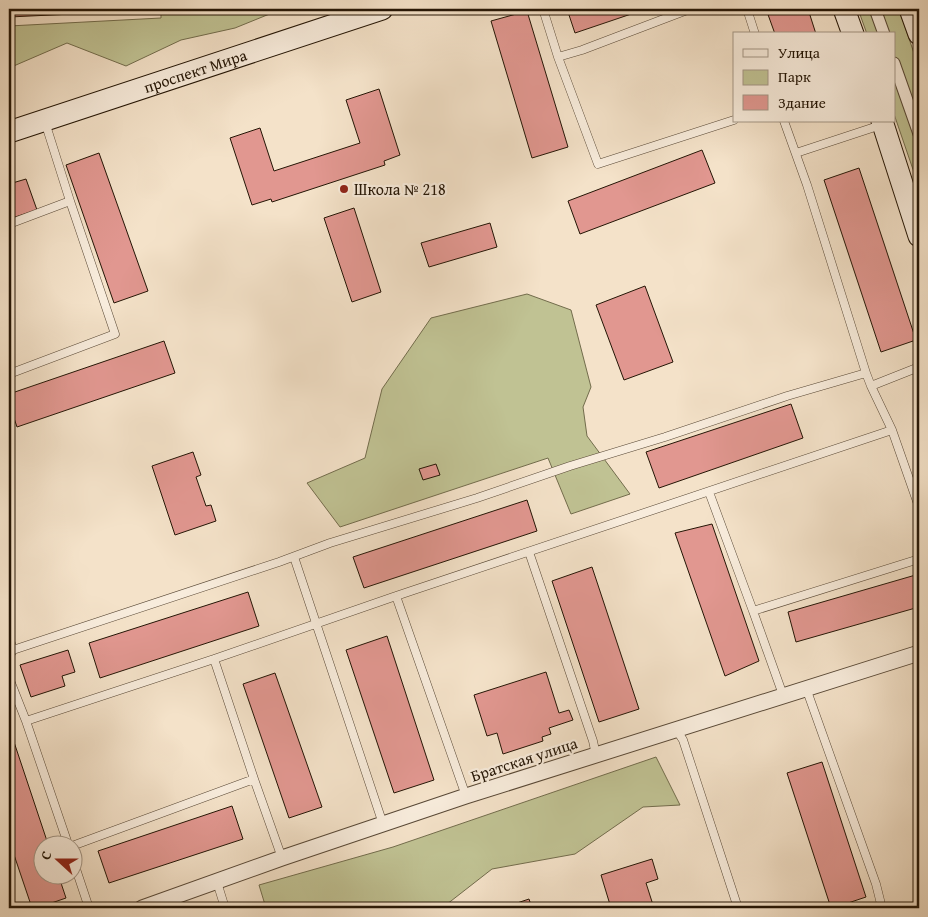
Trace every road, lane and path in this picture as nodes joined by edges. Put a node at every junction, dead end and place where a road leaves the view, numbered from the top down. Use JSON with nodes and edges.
{"nodes":[{"id":1,"x":382,"y":9,"type":"edge"},
{"id":2,"x":544,"y":9,"type":"edge"},
{"id":3,"x":690,"y":9,"type":"edge"},
{"id":4,"x":747,"y":9,"type":"edge"},
{"id":5,"x":844,"y":9,"type":"edge"},
{"id":6,"x":875,"y":9,"type":"edge"},
{"id":7,"x":910,"y":9,"type":"edge"},
{"id":8,"x":754,"y":32,"type":"edge"},
{"id":9,"x":852,"y":32,"type":"edge"},
{"id":10,"x":883,"y":32,"type":"edge"},
{"id":11,"x":919,"y":34,"type":"edge"},
{"id":12,"x":558,"y":57,"type":"junction"},
{"id":13,"x":896,"y":69,"type":"edge"},
{"id":14,"x":44,"y":120,"type":"junction"},
{"id":15,"x":733,"y":120,"type":"edge"},
{"id":16,"x":784,"y":122,"type":"edge"},
{"id":17,"x":882,"y":123,"type":"edge"},
{"id":18,"x":9,"y":132,"type":"edge"},
{"id":19,"x":919,"y":134,"type":"edge"},
{"id":20,"x":796,"y":153,"type":"junction"},
{"id":21,"x":70,"y":201,"type":"junction"},
{"id":22,"x":9,"y":224,"type":"edge"},
{"id":23,"x":919,"y":236,"type":"edge"},
{"id":24,"x":919,"y":367,"type":"edge"},
{"id":25,"x":866,"y":373,"type":"junction"},
{"id":26,"x":9,"y":374,"type":"edge"},
{"id":27,"x":871,"y":386,"type":"junction"},
{"id":28,"x":892,"y":430,"type":"junction"},
{"id":29,"x":708,"y":492,"type":"junction"},
{"id":30,"x":919,"y":507,"type":"edge"},
{"id":31,"x":529,"y":552,"type":"junction"},
{"id":32,"x":294,"y":557,"type":"junction"},
{"id":33,"x":919,"y":558,"type":"edge"},
{"id":34,"x":396,"y":596,"type":"junction"},
{"id":35,"x":753,"y":611,"type":"junction"},
{"id":36,"x":317,"y":624,"type":"junction"},
{"id":37,"x":9,"y":637,"type":"edge"},
{"id":38,"x":919,"y":652,"type":"edge"},
{"id":39,"x":11,"y":653,"type":"edge"},
{"id":40,"x":214,"y":659,"type":"junction"},
{"id":41,"x":9,"y":678,"type":"edge"},
{"id":42,"x":806,"y":688,"type":"junction"},
{"id":43,"x":783,"y":695,"type":"junction"},
{"id":44,"x":26,"y":720,"type":"junction"},
{"id":45,"x":676,"y":729,"type":"junction"},
{"id":46,"x":596,"y":754,"type":"junction"},
{"id":47,"x":254,"y":778,"type":"junction"},
{"id":48,"x":466,"y":796,"type":"junction"},
{"id":49,"x":383,"y":824,"type":"junction"},
{"id":50,"x":65,"y":834,"type":"edge"},
{"id":51,"x":82,"y":842,"type":"edge"},
{"id":52,"x":282,"y":858,"type":"junction"},
{"id":53,"x":216,"y":882,"type":"junction"},
{"id":54,"x":81,"y":884,"type":"edge"},
{"id":55,"x":89,"y":908,"type":"edge"},
{"id":56,"x":142,"y":908,"type":"edge"},
{"id":57,"x":225,"y":908,"type":"edge"},
{"id":58,"x":738,"y":908,"type":"edge"},
{"id":59,"x":882,"y":908,"type":"edge"}],
"edges":[{"from":1,"to":14,"type":"main road","name":"проспект Мира"},
{"from":2,"to":12,"type":"lane"},
{"from":3,"to":12,"type":"lane"},
{"from":4,"to":8,"type":"lane"},
{"from":5,"to":9,"type":"main road"},
{"from":6,"to":10,"type":"street"},
{"from":7,"to":11,"type":"main road"},
{"from":12,"to":15,"type":"lane"},
{"from":13,"to":19,"type":"street"},
{"from":14,"to":18,"type":"main road","name":"проспект Мира"},
{"from":14,"to":21,"type":"lane"},
{"from":16,"to":20,"type":"lane"},
{"from":17,"to":20,"type":"lane"},
{"from":17,"to":23,"type":"main road"},
{"from":20,"to":25,"type":"lane"},
{"from":21,"to":22,"type":"lane"},
{"from":21,"to":26,"type":"lane"},
{"from":24,"to":27,"type":"lane"},
{"from":25,"to":27,"type":"lane"},
{"from":25,"to":32,"type":"lane"},
{"from":27,"to":28,"type":"lane"},
{"from":28,"to":29,"type":"lane"},
{"from":28,"to":30,"type":"lane"},
{"from":29,"to":31,"type":"lane"},
{"from":29,"to":35,"type":"lane"},
{"from":31,"to":34,"type":"lane"},
{"from":31,"to":46,"type":"lane"},
{"from":32,"to":36,"type":"lane"},
{"from":32,"to":39,"type":"lane"},
{"from":33,"to":35,"type":"lane"},
{"from":34,"to":36,"type":"lane"},
{"from":34,"to":48,"type":"lane"},
{"from":35,"to":43,"type":"lane"},
{"from":36,"to":40,"type":"lane"},
{"from":36,"to":49,"type":"lane"},
{"from":37,"to":39,"type":"lane"},
{"from":38,"to":42,"type":"street","name":"Братская улица"},
{"from":40,"to":44,"type":"lane"},
{"from":40,"to":47,"type":"lane"},
{"from":41,"to":44,"type":"lane"},
{"from":42,"to":43,"type":"street","name":"Братская улица"},
{"from":42,"to":59,"type":"lane"},
{"from":43,"to":45,"type":"street","name":"Братская улица"},
{"from":44,"to":50,"type":"lane"},
{"from":45,"to":46,"type":"street","name":"Братская улица"},
{"from":45,"to":58,"type":"lane"},
{"from":46,"to":48,"type":"street","name":"Братская улица"},
{"from":47,"to":51,"type":"lane"},
{"from":47,"to":52,"type":"lane"},
{"from":48,"to":49,"type":"street","name":"Братская улица"},
{"from":49,"to":52,"type":"street","name":"Братская улица"},
{"from":52,"to":53,"type":"street","name":"Братская улица"},
{"from":53,"to":56,"type":"street","name":"Братская улица"},
{"from":53,"to":57,"type":"lane"},
{"from":54,"to":55,"type":"lane"}]}
